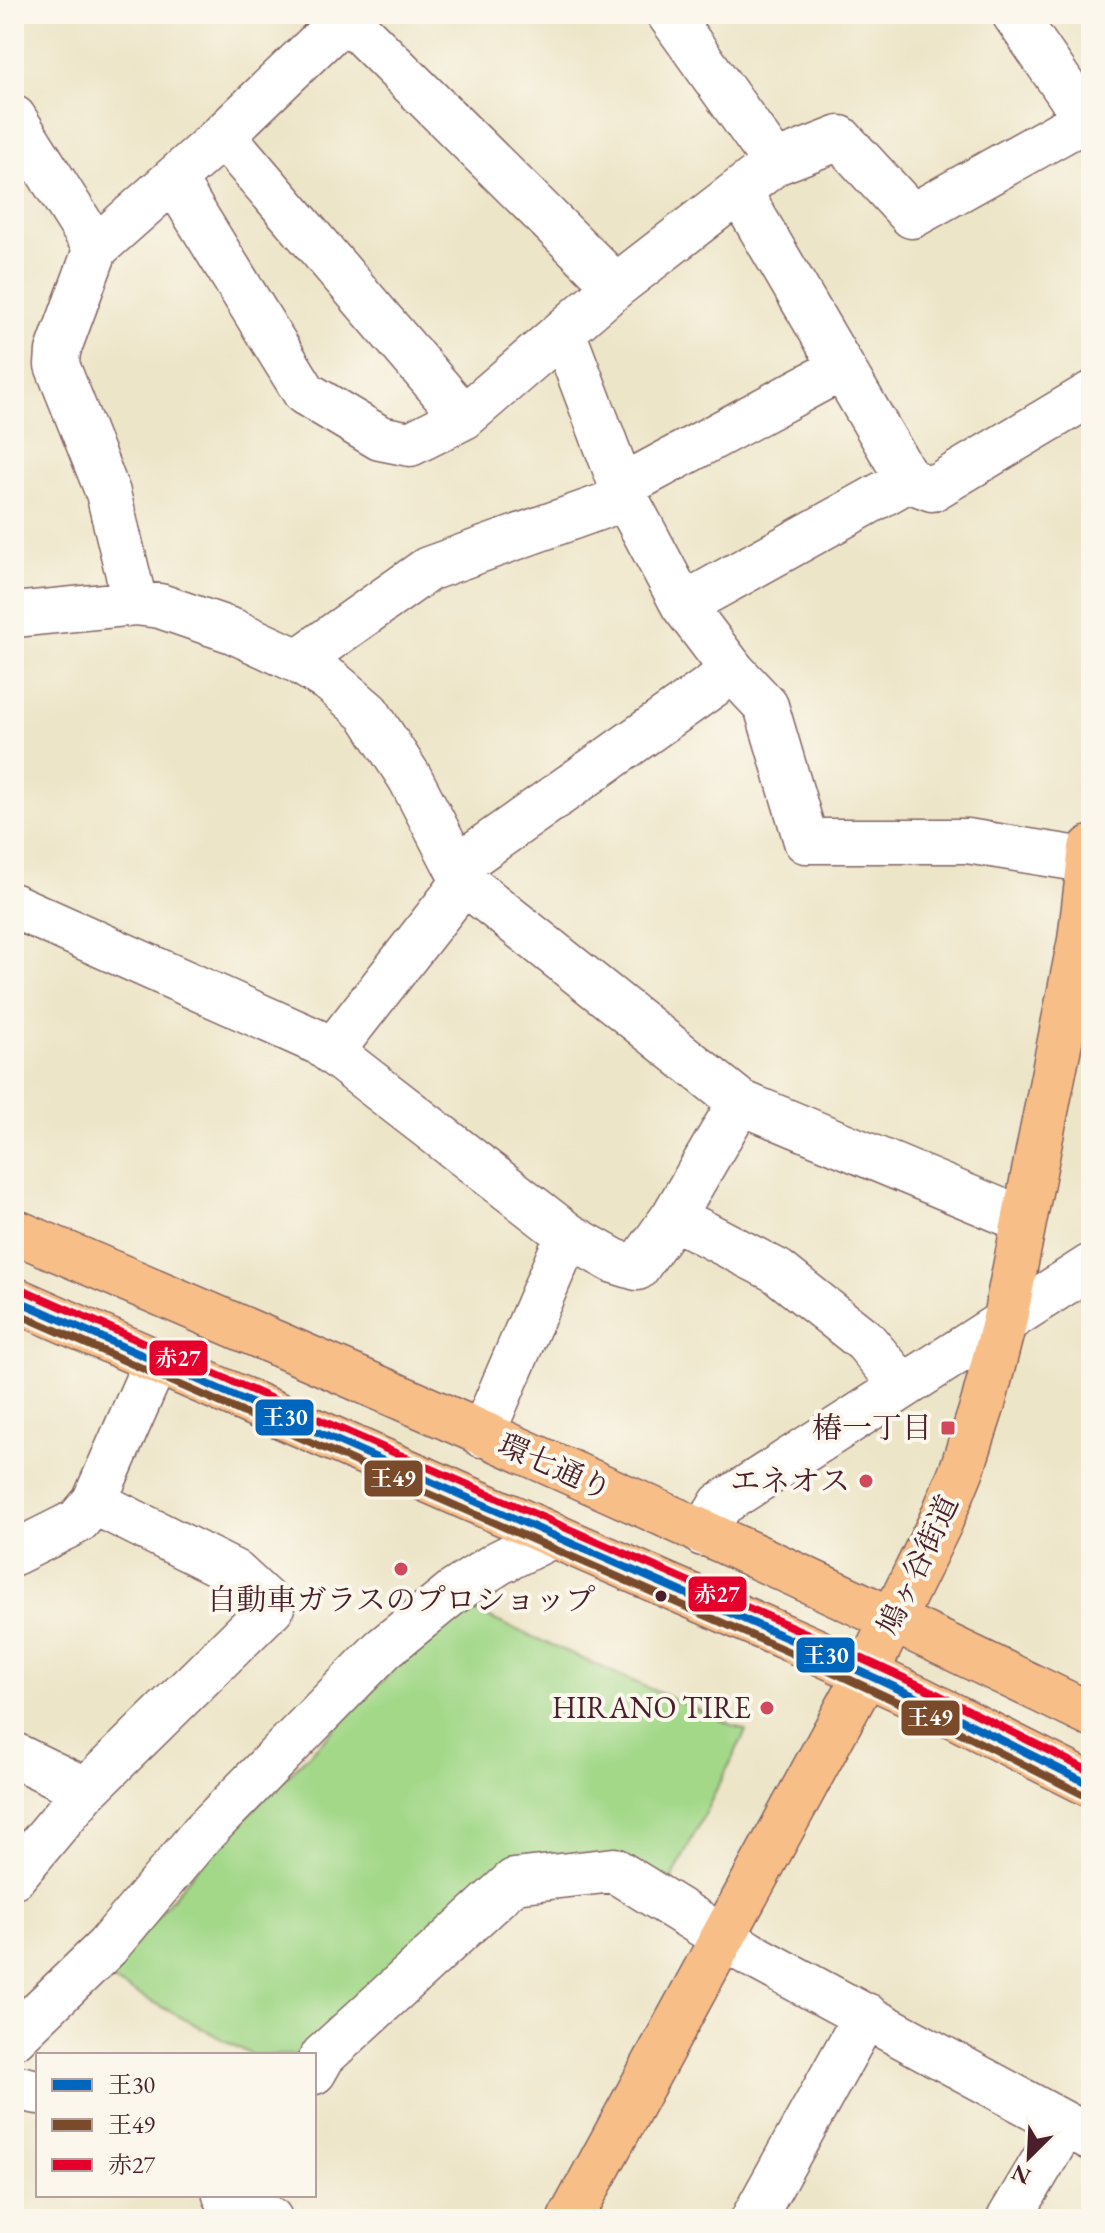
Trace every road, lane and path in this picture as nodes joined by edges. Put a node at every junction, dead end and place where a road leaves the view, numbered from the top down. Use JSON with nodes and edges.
{"nodes":[{"id":1,"x":669,"y":14,"type":"edge"},
{"id":2,"x":1014,"y":14,"type":"edge"},
{"id":3,"x":347,"y":16,"type":"edge"},
{"id":4,"x":14,"y":118,"type":"edge"},
{"id":5,"x":1088,"y":118,"type":"edge"},
{"id":6,"x":223,"y":135,"type":"junction"},
{"id":7,"x":775,"y":163,"type":"junction"},
{"id":8,"x":174,"y":180,"type":"junction"},
{"id":9,"x":739,"y":191,"type":"junction"},
{"id":10,"x":96,"y":248,"type":"junction"},
{"id":11,"x":616,"y":286,"type":"junction"},
{"id":12,"x":563,"y":332,"type":"junction"},
{"id":13,"x":842,"y":368,"type":"junction"},
{"id":14,"x":1091,"y":394,"type":"edge"},
{"id":15,"x":464,"y":417,"type":"junction"},
{"id":16,"x":908,"y":480,"type":"junction"},
{"id":17,"x":624,"y":492,"type":"junction"},
{"id":18,"x":135,"y":603,"type":"junction"},
{"id":19,"x":683,"y":605,"type":"junction"},
{"id":20,"x":14,"y":615,"type":"edge"},
{"id":21,"x":298,"y":661,"type":"junction"},
{"id":22,"x":733,"y":671,"type":"junction"},
{"id":23,"x":1091,"y":848,"type":"edge"},
{"id":24,"x":1091,"y":861,"type":"edge"},
{"id":25,"x":460,"y":875,"type":"junction"},
{"id":26,"x":18,"y":919,"type":"edge"},
{"id":27,"x":332,"y":1051,"type":"junction"},
{"id":28,"x":740,"y":1102,"type":"junction"},
{"id":29,"x":673,"y":1217,"type":"junction"},
{"id":30,"x":1023,"y":1220,"type":"junction"},
{"id":31,"x":14,"y":1231,"type":"edge"},
{"id":32,"x":568,"y":1235,"type":"junction"},
{"id":33,"x":1091,"y":1266,"type":"edge"},
{"id":34,"x":14,"y":1299,"type":"edge"},
{"id":35,"x":1004,"y":1323,"type":"junction"},
{"id":36,"x":156,"y":1361,"type":"junction"},
{"id":37,"x":902,"y":1385,"type":"junction"},
{"id":38,"x":482,"y":1435,"type":"junction"},
{"id":39,"x":94,"y":1502,"type":"junction"},
{"id":40,"x":703,"y":1534,"type":"junction"},
{"id":41,"x":554,"y":1535,"type":"junction"},
{"id":42,"x":14,"y":1553,"type":"edge"},
{"id":43,"x":894,"y":1619,"type":"junction"},
{"id":44,"x":866,"y":1674,"type":"junction"},
{"id":45,"x":1091,"y":1715,"type":"edge"},
{"id":46,"x":14,"y":1755,"type":"edge"},
{"id":47,"x":1091,"y":1785,"type":"edge"},
{"id":48,"x":86,"y":1790,"type":"junction"},
{"id":49,"x":14,"y":1876,"type":"edge"},
{"id":50,"x":723,"y":1938,"type":"junction"},
{"id":51,"x":866,"y":2015,"type":"junction"},
{"id":52,"x":14,"y":2037,"type":"edge"},
{"id":53,"x":316,"y":2068,"type":"edge"},
{"id":54,"x":14,"y":2087,"type":"edge"},
{"id":55,"x":36,"y":2092,"type":"edge"},
{"id":56,"x":1078,"y":2132,"type":"edge"},
{"id":57,"x":570,"y":2219,"type":"edge"},
{"id":58,"x":753,"y":2219,"type":"edge"},
{"id":59,"x":1009,"y":2219,"type":"edge"}],
"edges":[{"from":1,"to":7,"type":"street"},
{"from":2,"to":5,"type":"street"},
{"from":3,"to":6,"type":"street"},
{"from":3,"to":11,"type":"street"},
{"from":4,"to":10,"type":"street"},
{"from":5,"to":7,"type":"street"},
{"from":6,"to":8,"type":"street"},
{"from":6,"to":15,"type":"street"},
{"from":7,"to":9,"type":"street"},
{"from":8,"to":10,"type":"street"},
{"from":8,"to":15,"type":"street"},
{"from":9,"to":11,"type":"street"},
{"from":9,"to":13,"type":"street"},
{"from":10,"to":18,"type":"street"},
{"from":11,"to":12,"type":"street"},
{"from":12,"to":15,"type":"street"},
{"from":12,"to":17,"type":"street"},
{"from":13,"to":16,"type":"street"},
{"from":13,"to":17,"type":"street"},
{"from":14,"to":16,"type":"street"},
{"from":16,"to":19,"type":"street"},
{"from":17,"to":19,"type":"street"},
{"from":17,"to":21,"type":"street"},
{"from":18,"to":20,"type":"street"},
{"from":18,"to":21,"type":"street"},
{"from":19,"to":22,"type":"street"},
{"from":21,"to":25,"type":"street"},
{"from":22,"to":24,"type":"street"},
{"from":22,"to":25,"type":"street"},
{"from":23,"to":24,"type":"main road","name":"鳩ヶ谷街道"},
{"from":24,"to":30,"type":"main road","name":"鳩ヶ谷街道"},
{"from":25,"to":27,"type":"street"},
{"from":25,"to":28,"type":"street"},
{"from":26,"to":27,"type":"street"},
{"from":27,"to":32,"type":"street"},
{"from":28,"to":29,"type":"street"},
{"from":28,"to":30,"type":"street"},
{"from":29,"to":32,"type":"street"},
{"from":29,"to":37,"type":"street"},
{"from":30,"to":35,"type":"main road","name":"鳩ヶ谷街道"},
{"from":31,"to":38,"type":"main road","name":"環七通り"},
{"from":32,"to":38,"type":"street"},
{"from":33,"to":35,"type":"street"},
{"from":34,"to":36,"type":"main road","name":"環七通り"},
{"from":35,"to":37,"type":"street"},
{"from":35,"to":43,"type":"main road","name":"鳩ヶ谷街道"},
{"from":36,"to":39,"type":"street"},
{"from":36,"to":41,"type":"main road","name":"環七通り"},
{"from":37,"to":40,"type":"street"},
{"from":38,"to":40,"type":"main road","name":"環七通り"},
{"from":39,"to":42,"type":"street"},
{"from":39,"to":48,"type":"street"},
{"from":40,"to":43,"type":"main road","name":"環七通り"},
{"from":41,"to":44,"type":"main road","name":"環七通り"},
{"from":41,"to":52,"type":"street"},
{"from":43,"to":44,"type":"main road","name":"鳩ヶ谷街道"},
{"from":43,"to":45,"type":"main road","name":"環七通り"},
{"from":44,"to":47,"type":"main road","name":"環七通り"},
{"from":44,"to":50,"type":"main road","name":"鳩ヶ谷街道"},
{"from":46,"to":48,"type":"street"},
{"from":48,"to":49,"type":"street"},
{"from":50,"to":51,"type":"street"},
{"from":50,"to":53,"type":"street"},
{"from":50,"to":57,"type":"main road","name":"鳩ヶ谷街道"},
{"from":51,"to":56,"type":"street"},
{"from":51,"to":58,"type":"street"},
{"from":54,"to":55,"type":"street"},
{"from":56,"to":59,"type":"street"}]}
